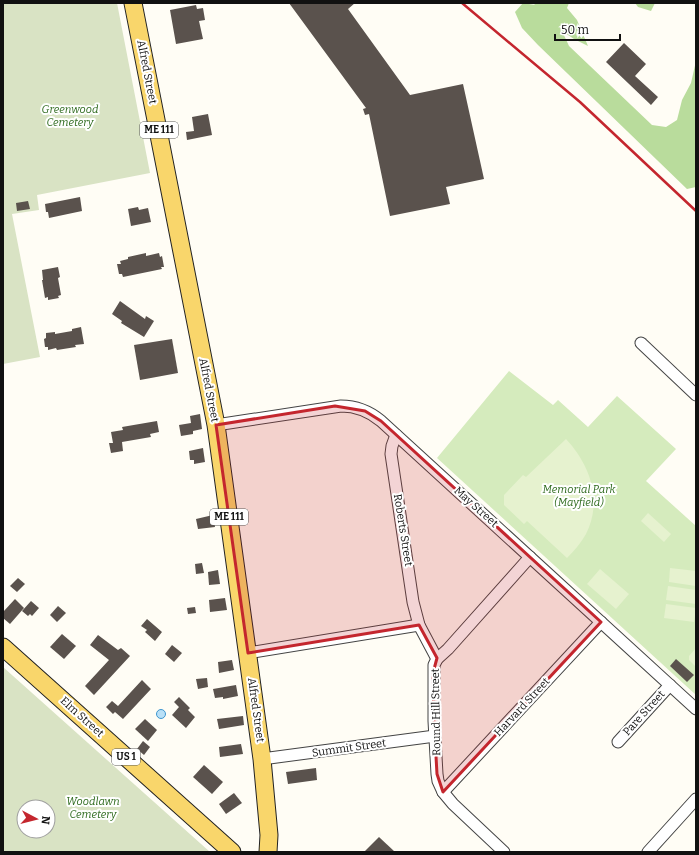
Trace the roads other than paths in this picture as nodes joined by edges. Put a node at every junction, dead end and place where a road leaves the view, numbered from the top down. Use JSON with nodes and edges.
{"nodes":[{"id":1,"x":133,"y":3,"type":"edge"},
{"id":2,"x":641,"y":343,"type":"dead end"},
{"id":3,"x":696,"y":395,"type":"edge"},
{"id":4,"x":216,"y":425,"type":"junction"},
{"id":5,"x":396,"y":435,"type":"junction"},
{"id":6,"x":530,"y":557,"type":"junction"},
{"id":7,"x":601,"y":622,"type":"junction"},
{"id":8,"x":419,"y":625,"type":"junction"},
{"id":9,"x":3,"y":647,"type":"edge"},
{"id":10,"x":248,"y":653,"type":"junction"},
{"id":11,"x":437,"y":659,"type":"junction"},
{"id":12,"x":670,"y":685,"type":"junction"},
{"id":13,"x":696,"y":708,"type":"edge"},
{"id":14,"x":435,"y":736,"type":"junction"},
{"id":15,"x":618,"y":742,"type":"dead end"},
{"id":16,"x":262,"y":759,"type":"junction"},
{"id":17,"x":265,"y":780,"type":"junction"},
{"id":18,"x":443,"y":792,"type":"junction"},
{"id":19,"x":696,"y":799,"type":"edge"},
{"id":20,"x":232,"y":852,"type":"edge"},
{"id":21,"x":268,"y":852,"type":"edge"},
{"id":22,"x":280,"y":852,"type":"edge"},
{"id":23,"x":504,"y":852,"type":"edge"},
{"id":24,"x":648,"y":852,"type":"edge"}],
"edges":[{"from":1,"to":4,"type":"main road","name":"Alfred Street","number":"ME 111"},
{"from":2,"to":3,"type":"street"},
{"from":4,"to":5,"type":"street","name":"May Street"},
{"from":4,"to":10,"type":"main road","name":"Alfred Street","number":"ME 111"},
{"from":5,"to":6,"type":"street","name":"May Street"},
{"from":5,"to":8,"type":"street","name":"Roberts Street"},
{"from":6,"to":7,"type":"street","name":"May Street"},
{"from":6,"to":11,"type":"street","name":"Round Hill Street"},
{"from":7,"to":12,"type":"street","name":"May Street"},
{"from":7,"to":18,"type":"street","name":"Harvard Street"},
{"from":8,"to":10,"type":"street"},
{"from":8,"to":11,"type":"street","name":"Roberts Street"},
{"from":9,"to":20,"type":"main road","name":"Elm Street","number":"US 1"},
{"from":10,"to":16,"type":"main road","name":"Alfred Street","number":"ME 111"},
{"from":11,"to":14,"type":"street","name":"Round Hill Street"},
{"from":12,"to":13,"type":"street","name":"May Street"},
{"from":12,"to":15,"type":"street","name":"Pare Street"},
{"from":14,"to":16,"type":"street","name":"Summit Street"},
{"from":14,"to":18,"type":"street","name":"Round Hill Street"},
{"from":16,"to":17,"type":"main road","name":"Alfred Street","number":"ME 111"},
{"from":17,"to":21,"type":"main road","name":"Alfred Street","number":"ME 111"},
{"from":17,"to":22,"type":"main road","name":"Alfred Street","number":"ME 111"},
{"from":18,"to":23,"type":"street","name":"Round Hill Street"},
{"from":19,"to":24,"type":"street"}]}
